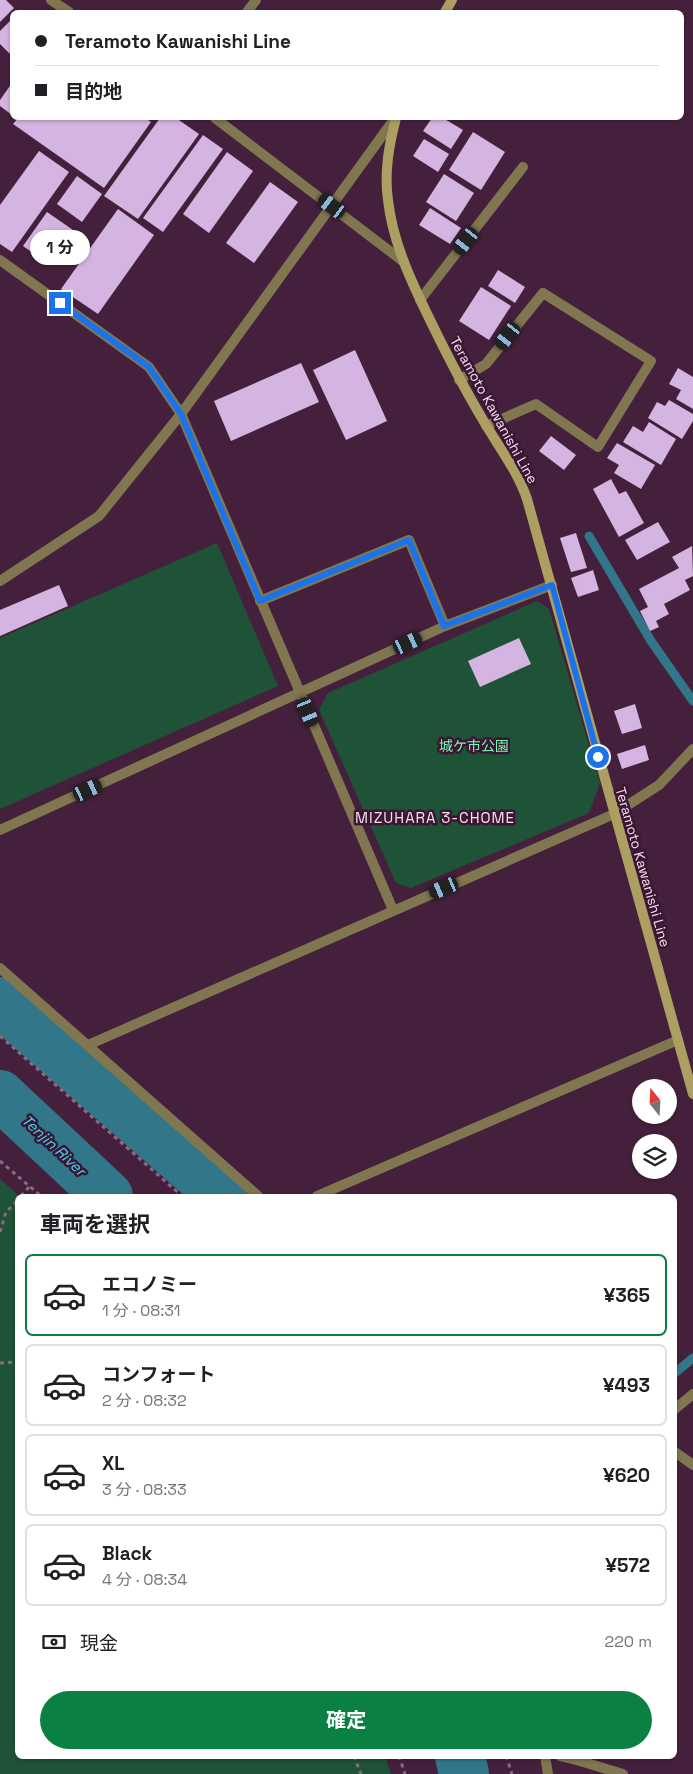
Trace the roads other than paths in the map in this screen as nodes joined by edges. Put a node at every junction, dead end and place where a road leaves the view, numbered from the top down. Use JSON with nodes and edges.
{"nodes":[{"id":1,"x":51,"y":0,"type":"edge"},
{"id":2,"x":66,"y":10,"type":"edge"},
{"id":3,"x":218,"y":120,"type":"edge"},
{"id":4,"x":395,"y":120,"type":"edge"},
{"id":5,"x":396,"y":120,"type":"edge"},
{"id":6,"x":523,"y":168,"type":"dead end"},
{"id":7,"x":332,"y":206,"type":"junction"},
{"id":8,"x":0,"y":260,"type":"edge"},
{"id":9,"x":404,"y":262,"type":"junction"},
{"id":10,"x":420,"y":300,"type":"junction"},
{"id":11,"x":459,"y":380,"type":"junction"},
{"id":12,"x":181,"y":414,"type":"junction"},
{"id":13,"x":486,"y":426,"type":"junction"},
{"id":14,"x":0,"y":580,"type":"edge"},
{"id":15,"x":552,"y":585,"type":"junction"},
{"id":16,"x":260,"y":601,"type":"junction"},
{"id":17,"x":444,"y":626,"type":"junction"},
{"id":18,"x":300,"y":694,"type":"junction"},
{"id":19,"x":693,"y":749,"type":"edge"},
{"id":20,"x":614,"y":814,"type":"junction"},
{"id":21,"x":0,"y":830,"type":"edge"},
{"id":22,"x":393,"y":910,"type":"junction"},
{"id":23,"x":0,"y":968,"type":"edge"},
{"id":24,"x":678,"y":1040,"type":"junction"},
{"id":25,"x":88,"y":1044,"type":"junction"},
{"id":26,"x":693,"y":1094,"type":"edge"},
{"id":27,"x":256,"y":1194,"type":"edge"},
{"id":28,"x":322,"y":1194,"type":"edge"},
{"id":29,"x":693,"y":1394,"type":"edge"},
{"id":30,"x":677,"y":1407,"type":"edge"},
{"id":31,"x":677,"y":1453,"type":"edge"},
{"id":32,"x":693,"y":1465,"type":"edge"},
{"id":33,"x":546,"y":1759,"type":"edge"},
{"id":34,"x":572,"y":1759,"type":"edge"},
{"id":35,"x":548,"y":1774,"type":"edge"},
{"id":36,"x":623,"y":1774,"type":"edge"}],
"edges":[{"from":1,"to":2,"type":"street"},
{"from":3,"to":7,"type":"street"},
{"from":4,"to":7,"type":"street"},
{"from":5,"to":9,"type":"main road","name":"Teramoto Kawanishi Line"},
{"from":6,"to":10,"type":"street"},
{"from":7,"to":9,"type":"street"},
{"from":7,"to":12,"type":"street"},
{"from":8,"to":12,"type":"street"},
{"from":9,"to":10,"type":"main road","name":"Teramoto Kawanishi Line"},
{"from":10,"to":11,"type":"main road","name":"Teramoto Kawanishi Line"},
{"from":11,"to":13,"type":"main road","name":"Teramoto Kawanishi Line"},
{"from":11,"to":13,"type":"street"},
{"from":12,"to":14,"type":"street"},
{"from":12,"to":16,"type":"street"},
{"from":13,"to":15,"type":"main road","name":"Teramoto Kawanishi Line"},
{"from":15,"to":17,"type":"street"},
{"from":15,"to":20,"type":"main road","name":"Teramoto Kawanishi Line"},
{"from":16,"to":17,"type":"street"},
{"from":16,"to":18,"type":"street"},
{"from":17,"to":18,"type":"street"},
{"from":18,"to":21,"type":"street"},
{"from":18,"to":22,"type":"street"},
{"from":19,"to":20,"type":"street"},
{"from":20,"to":22,"type":"street"},
{"from":20,"to":24,"type":"main road","name":"Teramoto Kawanishi Line"},
{"from":22,"to":25,"type":"street"},
{"from":23,"to":25,"type":"street"},
{"from":24,"to":26,"type":"main road","name":"Teramoto Kawanishi Line"},
{"from":24,"to":28,"type":"street"},
{"from":25,"to":27,"type":"street"},
{"from":29,"to":30,"type":"street"},
{"from":31,"to":32,"type":"street"},
{"from":33,"to":35,"type":"street"},
{"from":34,"to":36,"type":"street"}]}
